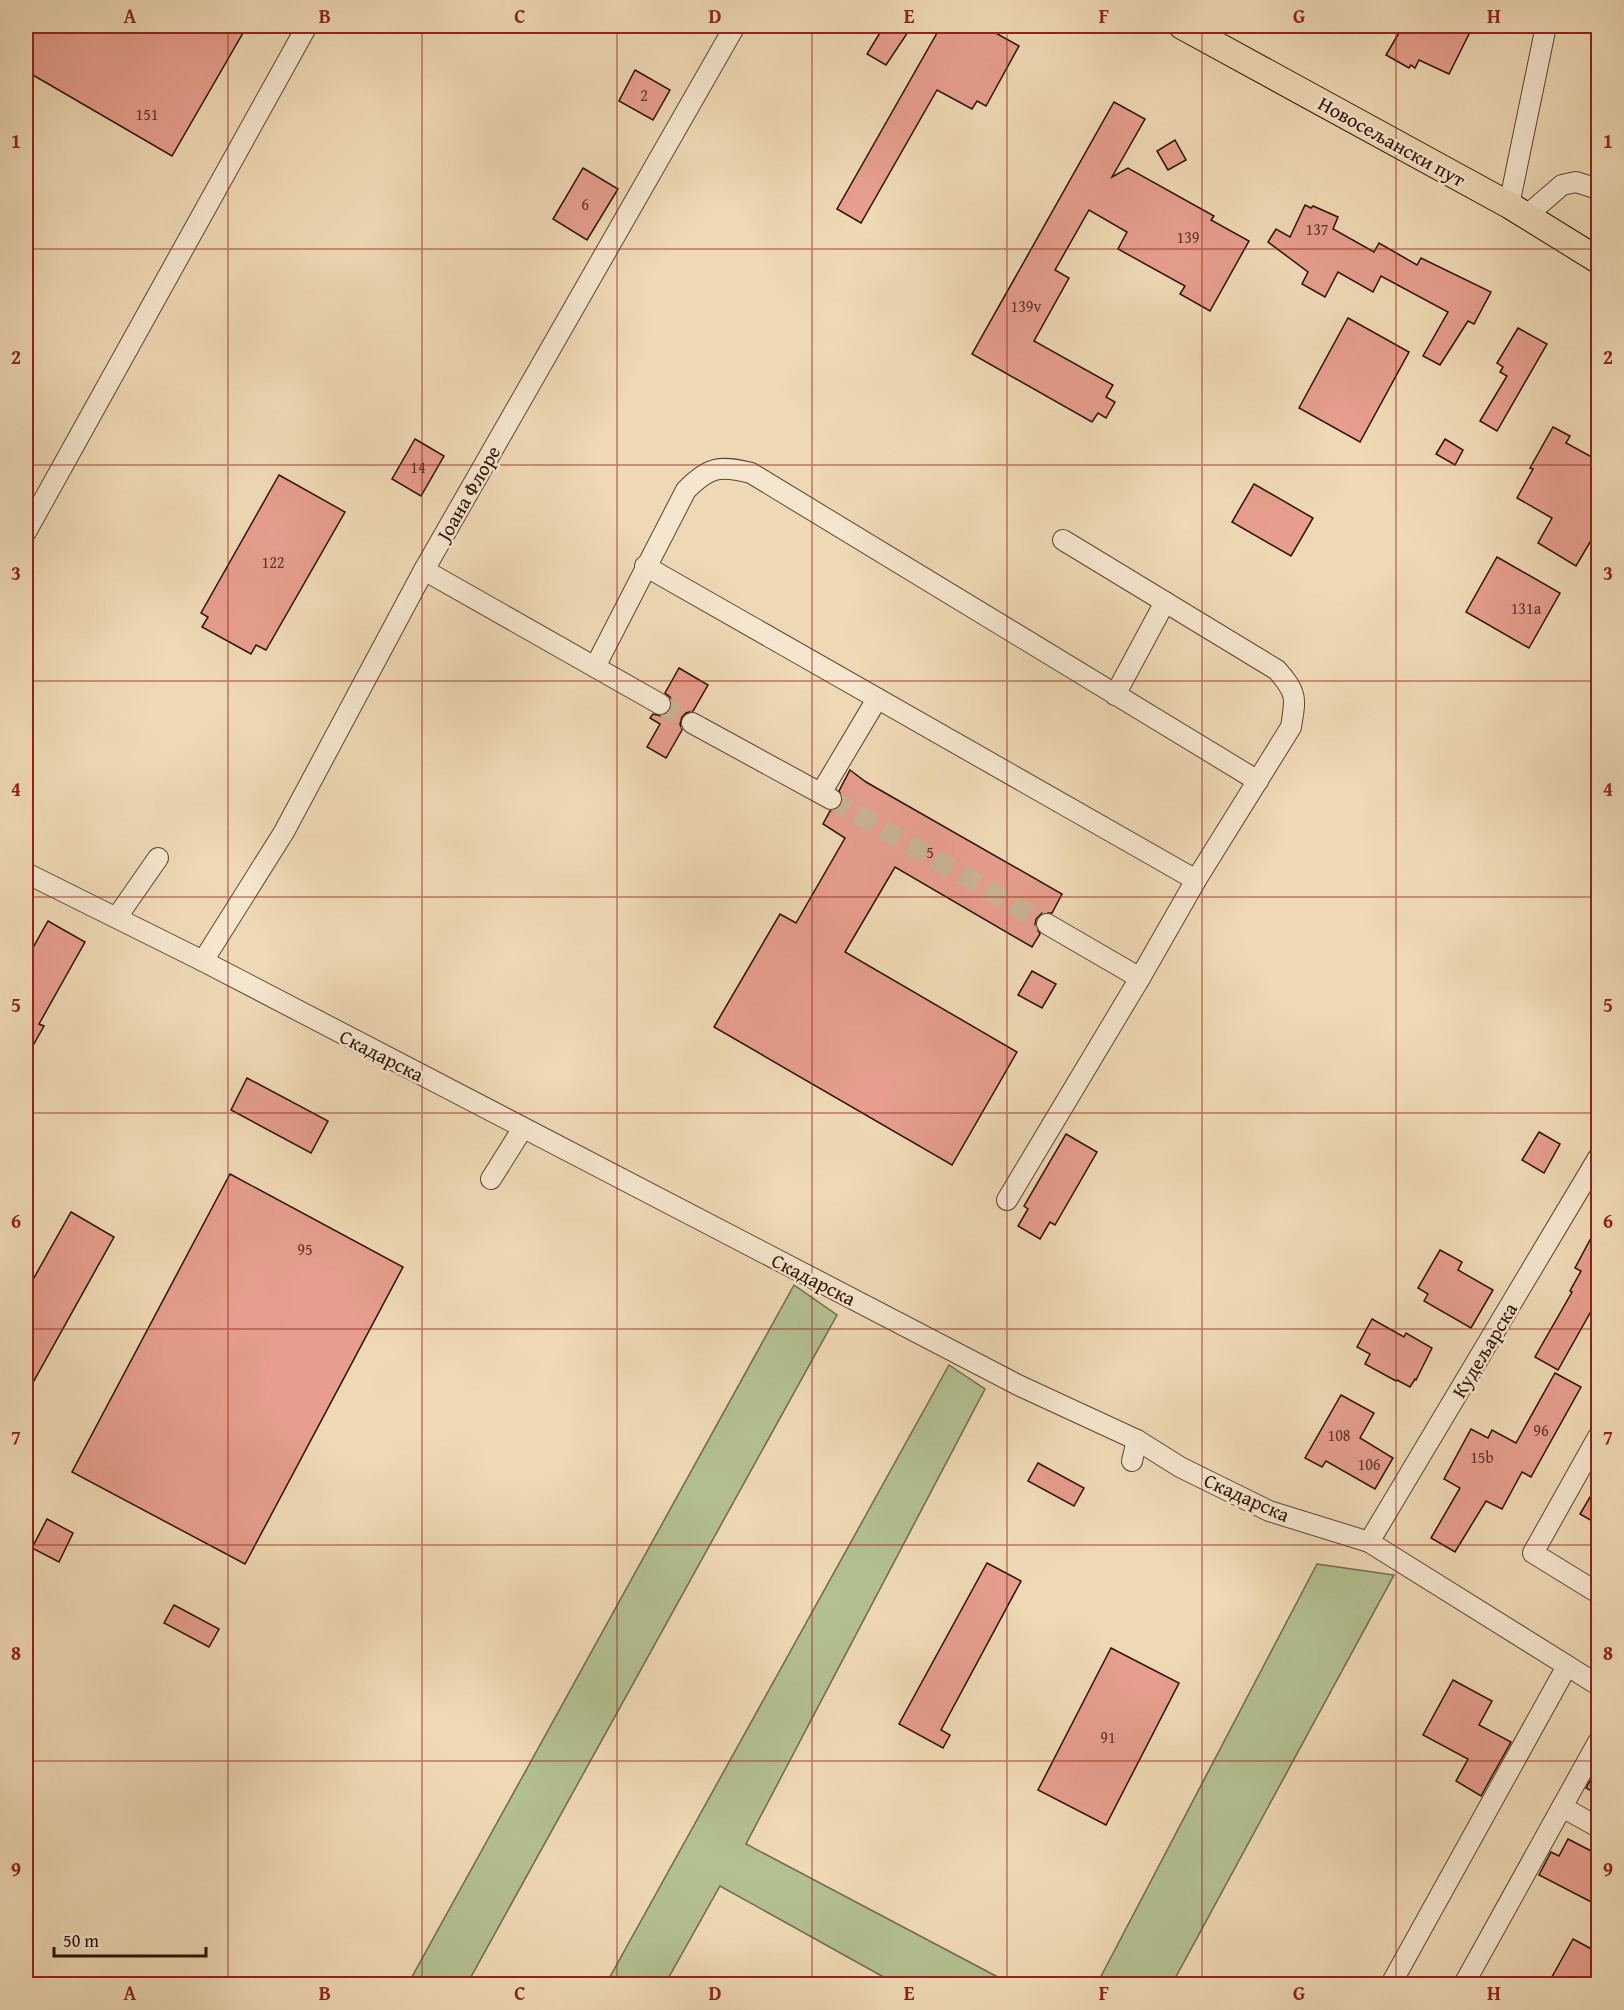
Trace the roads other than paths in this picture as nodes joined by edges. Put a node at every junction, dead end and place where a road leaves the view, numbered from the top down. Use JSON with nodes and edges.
{"nodes":[{"id":1,"x":307,"y":26,"type":"edge"},
{"id":2,"x":735,"y":26,"type":"edge"},
{"id":3,"x":1182,"y":26,"type":"edge"},
{"id":4,"x":1546,"y":26,"type":"edge"},
{"id":5,"x":1599,"y":189,"type":"edge"},
{"id":6,"x":1517,"y":210,"type":"junction"},
{"id":7,"x":1597,"y":258,"type":"edge"},
{"id":8,"x":26,"y":532,"type":"edge"},
{"id":9,"x":1063,"y":540,"type":"dead end"},
{"id":10,"x":645,"y":566,"type":"junction"},
{"id":11,"x":424,"y":570,"type":"junction"},
{"id":12,"x":1165,"y":603,"type":"junction"},
{"id":13,"x":595,"y":667,"type":"junction"},
{"id":14,"x":1115,"y":695,"type":"junction"},
{"id":15,"x":878,"y":699,"type":"junction"},
{"id":16,"x":660,"y":704,"type":"tunnel mouth"},
{"id":17,"x":692,"y":723,"type":"tunnel mouth"},
{"id":18,"x":1258,"y":782,"type":"junction"},
{"id":19,"x":158,"y":858,"type":"dead end"},
{"id":20,"x":26,"y":873,"type":"edge"},
{"id":21,"x":1196,"y":880,"type":"junction"},
{"id":22,"x":117,"y":917,"type":"junction"},
{"id":23,"x":1047,"y":924,"type":"tunnel mouth"},
{"id":24,"x":203,"y":961,"type":"junction"},
{"id":25,"x":1140,"y":978,"type":"junction"},
{"id":26,"x":523,"y":1128,"type":"junction"},
{"id":27,"x":1599,"y":1158,"type":"edge"},
{"id":28,"x":491,"y":1179,"type":"dead end"},
{"id":29,"x":1007,"y":1200,"type":"dead end"},
{"id":30,"x":1599,"y":1437,"type":"edge"},
{"id":31,"x":1137,"y":1440,"type":"junction"},
{"id":32,"x":1132,"y":1461,"type":"dead end"},
{"id":33,"x":1369,"y":1542,"type":"junction"},
{"id":34,"x":1599,"y":1593,"type":"edge"},
{"id":35,"x":1567,"y":1666,"type":"junction"},
{"id":36,"x":1599,"y":1685,"type":"edge"},
{"id":37,"x":1599,"y":1742,"type":"edge"},
{"id":38,"x":1562,"y":1807,"type":"junction"},
{"id":39,"x":1599,"y":1827,"type":"edge"},
{"id":40,"x":1391,"y":1984,"type":"edge"},
{"id":41,"x":1464,"y":1984,"type":"edge"}],
"edges":[{"from":1,"to":8,"type":"street"},
{"from":2,"to":11,"type":"street","name":"Јоана Флоре"},
{"from":3,"to":6,"type":"main road","name":"Новосељански пут"},
{"from":4,"to":6,"type":"street"},
{"from":5,"to":6,"type":"street"},
{"from":6,"to":7,"type":"main road","name":"Новосељански пут"},
{"from":9,"to":12,"type":"street"},
{"from":10,"to":13,"type":"street"},
{"from":10,"to":14,"type":"street"},
{"from":10,"to":15,"type":"street"},
{"from":11,"to":13,"type":"street"},
{"from":11,"to":24,"type":"street","name":"Јоана Флоре"},
{"from":12,"to":14,"type":"street"},
{"from":12,"to":18,"type":"street"},
{"from":13,"to":16,"type":"street"},
{"from":14,"to":18,"type":"street"},
{"from":15,"to":17,"type":"street"},
{"from":15,"to":21,"type":"street"},
{"from":18,"to":21,"type":"street"},
{"from":19,"to":22,"type":"street"},
{"from":20,"to":22,"type":"street","name":"Скадарска"},
{"from":21,"to":25,"type":"street"},
{"from":22,"to":24,"type":"street","name":"Скадарска"},
{"from":23,"to":25,"type":"street"},
{"from":24,"to":26,"type":"street","name":"Скадарска"},
{"from":25,"to":29,"type":"street"},
{"from":26,"to":28,"type":"street"},
{"from":26,"to":31,"type":"street","name":"Скадарска"},
{"from":27,"to":33,"type":"street","name":"Кудељарска"},
{"from":30,"to":34,"type":"street"},
{"from":31,"to":32,"type":"street"},
{"from":31,"to":33,"type":"street","name":"Скадарска"},
{"from":33,"to":35,"type":"street","name":"Скадарска"},
{"from":35,"to":36,"type":"street","name":"Скадарска"},
{"from":35,"to":40,"type":"street"},
{"from":37,"to":38,"type":"street"},
{"from":38,"to":39,"type":"street"},
{"from":38,"to":41,"type":"street"}]}
